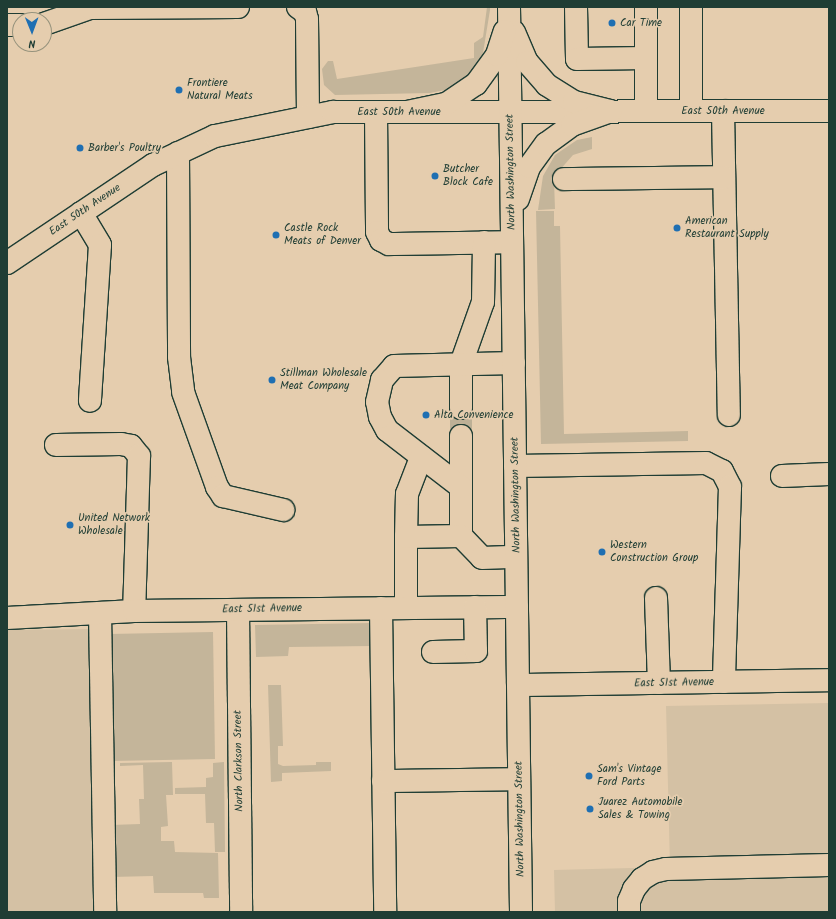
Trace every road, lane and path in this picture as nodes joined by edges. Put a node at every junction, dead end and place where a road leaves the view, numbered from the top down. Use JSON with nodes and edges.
{"nodes":[{"id":1,"x":238,"y":7,"type":"edge"},
{"id":2,"x":298,"y":7,"type":"edge"},
{"id":3,"x":576,"y":7,"type":"edge"},
{"id":4,"x":646,"y":7,"type":"edge"},
{"id":5,"x":691,"y":7,"type":"edge"},
{"id":6,"x":509,"y":10,"type":"edge"},
{"id":7,"x":52,"y":21,"type":"edge"},
{"id":8,"x":646,"y":58,"type":"junction"},
{"id":9,"x":611,"y":111,"type":"junction"},
{"id":10,"x":646,"y":111,"type":"junction"},
{"id":11,"x":691,"y":111,"type":"junction"},
{"id":12,"x":723,"y":111,"type":"junction"},
{"id":13,"x":829,"y":111,"type":"edge"},
{"id":14,"x":376,"y":112,"type":"junction"},
{"id":15,"x":407,"y":112,"type":"junction"},
{"id":16,"x":511,"y":112,"type":"junction"},
{"id":17,"x":308,"y":117,"type":"junction"},
{"id":18,"x":178,"y":153,"type":"junction"},
{"id":19,"x":724,"y":177,"type":"junction"},
{"id":20,"x":564,"y":179,"type":"dead end"},
{"id":21,"x":81,"y":213,"type":"junction"},
{"id":22,"x":512,"y":234,"type":"junction"},
{"id":23,"x":484,"y":242,"type":"junction"},
{"id":24,"x":7,"y":263,"type":"edge"},
{"id":25,"x":514,"y":363,"type":"junction"},
{"id":26,"x":461,"y":364,"type":"junction"},
{"id":27,"x":90,"y":402,"type":"dead end"},
{"id":28,"x":461,"y":408,"type":"tunnel mouth"},
{"id":29,"x":729,"y":415,"type":"dead end"},
{"id":30,"x":461,"y":436,"type":"tunnel mouth"},
{"id":31,"x":56,"y":445,"type":"dead end"},
{"id":32,"x":421,"y":457,"type":"junction"},
{"id":33,"x":515,"y":466,"type":"junction"},
{"id":34,"x":829,"y":474,"type":"edge"},
{"id":35,"x":782,"y":476,"type":"dead end"},
{"id":36,"x":461,"y":487,"type":"junction"},
{"id":37,"x":283,"y":510,"type":"dead end"},
{"id":38,"x":460,"y":536,"type":"junction"},
{"id":39,"x":406,"y":537,"type":"junction"},
{"id":40,"x":516,"y":558,"type":"junction"},
{"id":41,"x":656,"y":598,"type":"dead end"},
{"id":42,"x":475,"y":607,"type":"junction"},
{"id":43,"x":517,"y":607,"type":"junction"},
{"id":44,"x":381,"y":608,"type":"junction"},
{"id":45,"x":406,"y":608,"type":"junction"},
{"id":46,"x":238,"y":610,"type":"junction"},
{"id":47,"x":134,"y":611,"type":"junction"},
{"id":48,"x":100,"y":613,"type":"junction"},
{"id":49,"x":7,"y":618,"type":"edge"},
{"id":50,"x":433,"y":652,"type":"dead end"},
{"id":51,"x":829,"y":680,"type":"edge"},
{"id":52,"x":724,"y":682,"type":"junction"},
{"id":53,"x":660,"y":683,"type":"junction"},
{"id":54,"x":518,"y":686,"type":"junction"},
{"id":55,"x":519,"y":779,"type":"junction"},
{"id":56,"x":383,"y":781,"type":"junction"},
{"id":57,"x":829,"y":865,"type":"edge"},
{"id":58,"x":105,"y":912,"type":"edge"},
{"id":59,"x":241,"y":912,"type":"edge"},
{"id":60,"x":385,"y":912,"type":"edge"},
{"id":61,"x":521,"y":912,"type":"edge"},
{"id":62,"x":629,"y":912,"type":"edge"}],
"edges":[{"from":1,"to":7,"type":"street"},
{"from":2,"to":17,"type":"street"},
{"from":3,"to":8,"type":"street"},
{"from":4,"to":8,"type":"street"},
{"from":5,"to":11,"type":"street"},
{"from":6,"to":9,"type":"street"},
{"from":6,"to":15,"type":"street"},
{"from":6,"to":16,"type":"street","name":"North Washington Street"},
{"from":8,"to":10,"type":"street"},
{"from":9,"to":10,"type":"street","name":"East 50th Avenue"},
{"from":9,"to":16,"type":"street","name":"East 50th Avenue"},
{"from":9,"to":22,"type":"street"},
{"from":10,"to":11,"type":"street","name":"East 50th Avenue"},
{"from":11,"to":12,"type":"street","name":"East 50th Avenue"},
{"from":12,"to":13,"type":"street","name":"East 50th Avenue"},
{"from":12,"to":19,"type":"street"},
{"from":14,"to":15,"type":"street","name":"East 50th Avenue"},
{"from":14,"to":17,"type":"street","name":"East 50th Avenue"},
{"from":14,"to":23,"type":"street"},
{"from":15,"to":16,"type":"street","name":"East 50th Avenue"},
{"from":16,"to":22,"type":"street","name":"North Washington Street"},
{"from":17,"to":18,"type":"street","name":"East 50th Avenue"},
{"from":18,"to":21,"type":"street","name":"East 50th Avenue"},
{"from":18,"to":37,"type":"street"},
{"from":19,"to":20,"type":"street"},
{"from":19,"to":29,"type":"street"},
{"from":21,"to":24,"type":"street","name":"East 50th Avenue"},
{"from":21,"to":27,"type":"street"},
{"from":22,"to":23,"type":"street"},
{"from":22,"to":25,"type":"street","name":"North Washington Street"},
{"from":23,"to":26,"type":"street"},
{"from":25,"to":26,"type":"street"},
{"from":25,"to":33,"type":"street","name":"North Washington Street"},
{"from":26,"to":28,"type":"street"},
{"from":26,"to":32,"type":"street"},
{"from":30,"to":36,"type":"street"},
{"from":31,"to":47,"type":"street"},
{"from":32,"to":36,"type":"street"},
{"from":32,"to":39,"type":"street"},
{"from":33,"to":40,"type":"street","name":"North Washington Street"},
{"from":33,"to":52,"type":"street"},
{"from":34,"to":35,"type":"street"},
{"from":36,"to":38,"type":"street"},
{"from":38,"to":39,"type":"street"},
{"from":38,"to":40,"type":"street"},
{"from":39,"to":45,"type":"street"},
{"from":40,"to":43,"type":"street","name":"North Washington Street"},
{"from":41,"to":53,"type":"street"},
{"from":42,"to":43,"type":"street","name":"East 51st Avenue"},
{"from":42,"to":45,"type":"street","name":"East 51st Avenue"},
{"from":42,"to":50,"type":"street"},
{"from":43,"to":54,"type":"street","name":"North Washington Street"},
{"from":44,"to":45,"type":"street","name":"East 51st Avenue"},
{"from":44,"to":46,"type":"street","name":"East 51st Avenue"},
{"from":44,"to":56,"type":"street"},
{"from":46,"to":47,"type":"street","name":"East 51st Avenue"},
{"from":46,"to":59,"type":"street","name":"North Clarkson Street"},
{"from":47,"to":48,"type":"street","name":"East 51st Avenue"},
{"from":48,"to":49,"type":"street","name":"East 51st Avenue"},
{"from":48,"to":58,"type":"street"},
{"from":51,"to":52,"type":"street","name":"East 51st Avenue"},
{"from":52,"to":53,"type":"street","name":"East 51st Avenue"},
{"from":53,"to":54,"type":"street","name":"East 51st Avenue"},
{"from":54,"to":55,"type":"street","name":"North Washington Street"},
{"from":55,"to":56,"type":"street"},
{"from":55,"to":61,"type":"street","name":"North Washington Street"},
{"from":56,"to":60,"type":"street"},
{"from":57,"to":62,"type":"street"}]}
